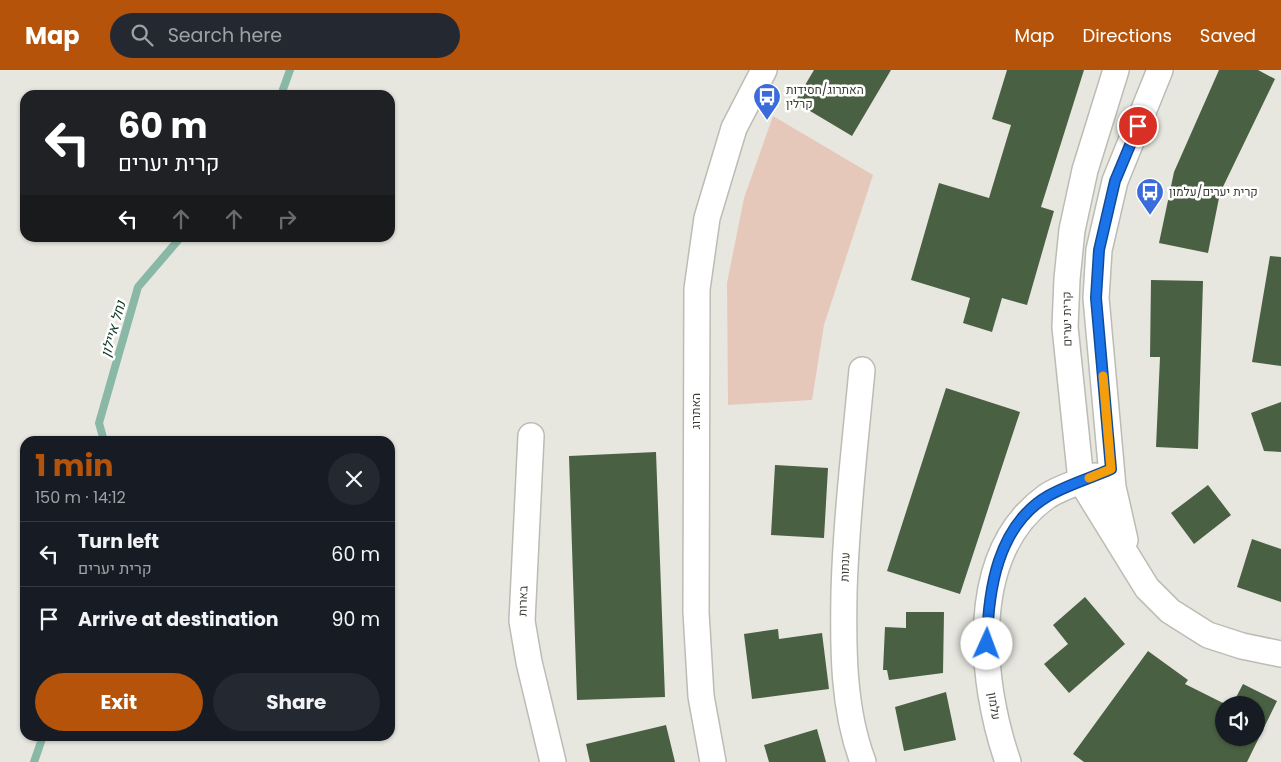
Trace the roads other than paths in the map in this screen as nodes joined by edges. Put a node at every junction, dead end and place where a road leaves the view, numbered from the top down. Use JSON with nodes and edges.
{"nodes":[{"id":1,"x":764,"y":70,"type":"edge"},
{"id":2,"x":1116,"y":70,"type":"edge"},
{"id":3,"x":1160,"y":70,"type":"edge"},
{"id":4,"x":862,"y":370,"type":"dead end"},
{"id":5,"x":531,"y":436,"type":"dead end"},
{"id":6,"x":1111,"y":469,"type":"junction"},
{"id":7,"x":1081,"y":481,"type":"junction"},
{"id":8,"x":1131,"y":560,"type":"junction"},
{"id":9,"x":1281,"y":654,"type":"edge"},
{"id":10,"x":553,"y":762,"type":"edge"},
{"id":11,"x":713,"y":762,"type":"edge"},
{"id":12,"x":863,"y":762,"type":"edge"},
{"id":13,"x":1008,"y":762,"type":"edge"}],
"edges":[{"from":1,"to":11,"type":"street","name":"האתרוג"},
{"from":2,"to":7,"type":"street","name":"קרית יערים"},
{"from":3,"to":6,"type":"street","name":"קרית יערים"},
{"from":4,"to":12,"type":"street","name":"ענתות"},
{"from":5,"to":10,"type":"street","name":"בארות"},
{"from":6,"to":7,"type":"street","name":"עלמון"},
{"from":6,"to":8,"type":"street","name":"קרית יערים"},
{"from":7,"to":8,"type":"street","name":"קרית יערים"},
{"from":7,"to":13,"type":"street","name":"עלמון"},
{"from":8,"to":9,"type":"street","name":"קרית יערים"}]}
